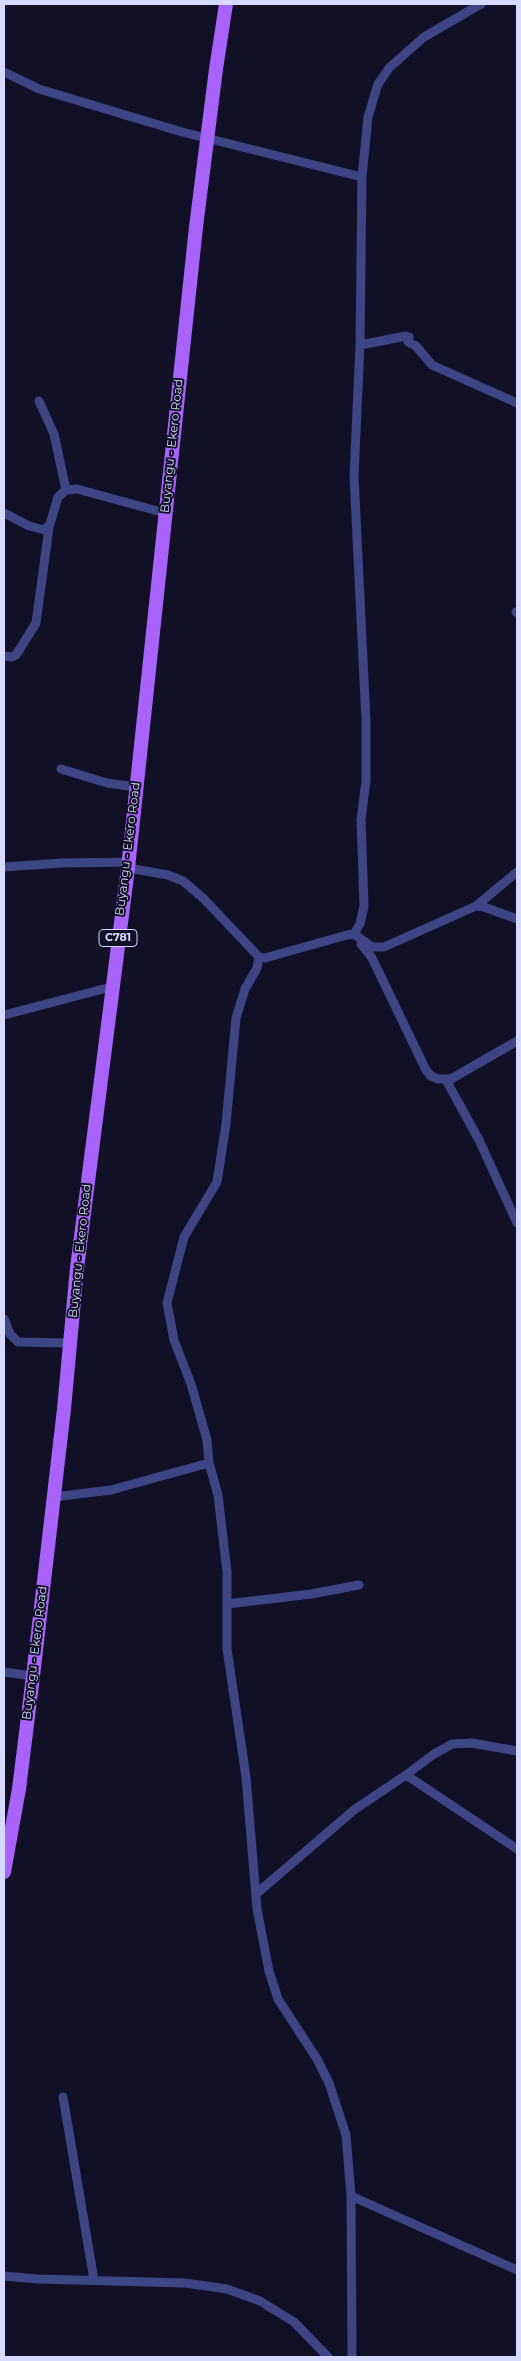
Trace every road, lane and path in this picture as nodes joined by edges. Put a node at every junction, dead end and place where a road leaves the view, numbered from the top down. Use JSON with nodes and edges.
{"nodes":[{"id":1,"x":226,"y":4,"type":"edge"},
{"id":2,"x":481,"y":4,"type":"edge"},
{"id":3,"x":4,"y":72,"type":"edge"},
{"id":4,"x":208,"y":137,"type":"junction"},
{"id":5,"x":362,"y":177,"type":"junction"},
{"id":6,"x":360,"y":345,"type":"junction"},
{"id":7,"x":39,"y":400,"type":"dead end"},
{"id":8,"x":517,"y":403,"type":"edge"},
{"id":9,"x":66,"y":490,"type":"junction"},
{"id":10,"x":4,"y":513,"type":"edge"},
{"id":11,"x":165,"y":513,"type":"junction"},
{"id":12,"x":49,"y":528,"type":"junction"},
{"id":13,"x":8,"y":656,"type":"edge"},
{"id":14,"x":4,"y":666,"type":"edge"},
{"id":15,"x":61,"y":769,"type":"dead end"},
{"id":16,"x":136,"y":787,"type":"junction"},
{"id":17,"x":128,"y":865,"type":"junction"},
{"id":18,"x":4,"y":867,"type":"edge"},
{"id":19,"x":517,"y":872,"type":"edge"},
{"id":20,"x":476,"y":906,"type":"junction"},
{"id":21,"x":517,"y":919,"type":"edge"},
{"id":22,"x":354,"y":934,"type":"junction"},
{"id":23,"x":259,"y":957,"type":"junction"},
{"id":24,"x":111,"y":987,"type":"junction"},
{"id":25,"x":4,"y":1015,"type":"edge"},
{"id":26,"x":517,"y":1042,"type":"edge"},
{"id":27,"x":446,"y":1080,"type":"junction"},
{"id":28,"x":517,"y":1223,"type":"edge"},
{"id":29,"x":4,"y":1319,"type":"edge"},
{"id":30,"x":70,"y":1343,"type":"junction"},
{"id":31,"x":209,"y":1463,"type":"junction"},
{"id":32,"x":54,"y":1497,"type":"junction"},
{"id":33,"x":359,"y":1585,"type":"dead end"},
{"id":34,"x":227,"y":1604,"type":"junction"},
{"id":35,"x":4,"y":1672,"type":"edge"},
{"id":36,"x":33,"y":1676,"type":"junction"},
{"id":37,"x":517,"y":1751,"type":"edge"},
{"id":38,"x":406,"y":1775,"type":"junction"},
{"id":39,"x":517,"y":1849,"type":"edge"},
{"id":40,"x":4,"y":1872,"type":"edge"},
{"id":41,"x":256,"y":1894,"type":"junction"},
{"id":42,"x":63,"y":2097,"type":"dead end"},
{"id":43,"x":350,"y":2196,"type":"junction"},
{"id":44,"x":517,"y":2270,"type":"edge"},
{"id":45,"x":4,"y":2276,"type":"edge"},
{"id":46,"x":94,"y":2280,"type":"junction"},
{"id":47,"x":328,"y":2357,"type":"edge"},
{"id":48,"x":352,"y":2357,"type":"edge"}],
"edges":[{"from":1,"to":4,"type":"main road","name":"Buyangu - Ekero Road","number":"C781"},
{"from":2,"to":5,"type":"street"},
{"from":3,"to":4,"type":"street"},
{"from":4,"to":5,"type":"street"},
{"from":4,"to":11,"type":"main road","name":"Buyangu - Ekero Road","number":"C781"},
{"from":5,"to":6,"type":"street"},
{"from":6,"to":8,"type":"street"},
{"from":6,"to":22,"type":"street"},
{"from":7,"to":9,"type":"street"},
{"from":9,"to":11,"type":"street"},
{"from":9,"to":12,"type":"street"},
{"from":10,"to":12,"type":"street"},
{"from":11,"to":16,"type":"main road","name":"Buyangu - Ekero Road","number":"C781"},
{"from":12,"to":13,"type":"street"},
{"from":13,"to":14,"type":"street"},
{"from":15,"to":16,"type":"street"},
{"from":16,"to":17,"type":"main road","name":"Buyangu - Ekero Road","number":"C781"},
{"from":17,"to":18,"type":"street"},
{"from":17,"to":23,"type":"street"},
{"from":17,"to":24,"type":"main road","name":"Buyangu - Ekero Road","number":"C781"},
{"from":19,"to":20,"type":"street"},
{"from":20,"to":21,"type":"street"},
{"from":20,"to":22,"type":"street"},
{"from":22,"to":23,"type":"street"},
{"from":22,"to":27,"type":"street"},
{"from":23,"to":31,"type":"street"},
{"from":24,"to":25,"type":"street"},
{"from":24,"to":30,"type":"main road","name":"Buyangu - Ekero Road","number":"C781"},
{"from":26,"to":27,"type":"street"},
{"from":27,"to":28,"type":"street"},
{"from":29,"to":30,"type":"street"},
{"from":30,"to":32,"type":"main road","name":"Buyangu - Ekero Road","number":"C781"},
{"from":31,"to":32,"type":"street"},
{"from":31,"to":34,"type":"street"},
{"from":32,"to":36,"type":"main road","name":"Buyangu - Ekero Road","number":"C781"},
{"from":33,"to":34,"type":"street"},
{"from":34,"to":41,"type":"street"},
{"from":35,"to":36,"type":"street"},
{"from":36,"to":40,"type":"main road","name":"Buyangu - Ekero Road","number":"C781"},
{"from":37,"to":38,"type":"street"},
{"from":38,"to":39,"type":"street"},
{"from":38,"to":41,"type":"street"},
{"from":41,"to":43,"type":"street"},
{"from":42,"to":46,"type":"street"},
{"from":43,"to":44,"type":"street"},
{"from":43,"to":48,"type":"street"},
{"from":45,"to":46,"type":"street"},
{"from":46,"to":47,"type":"street"}]}
